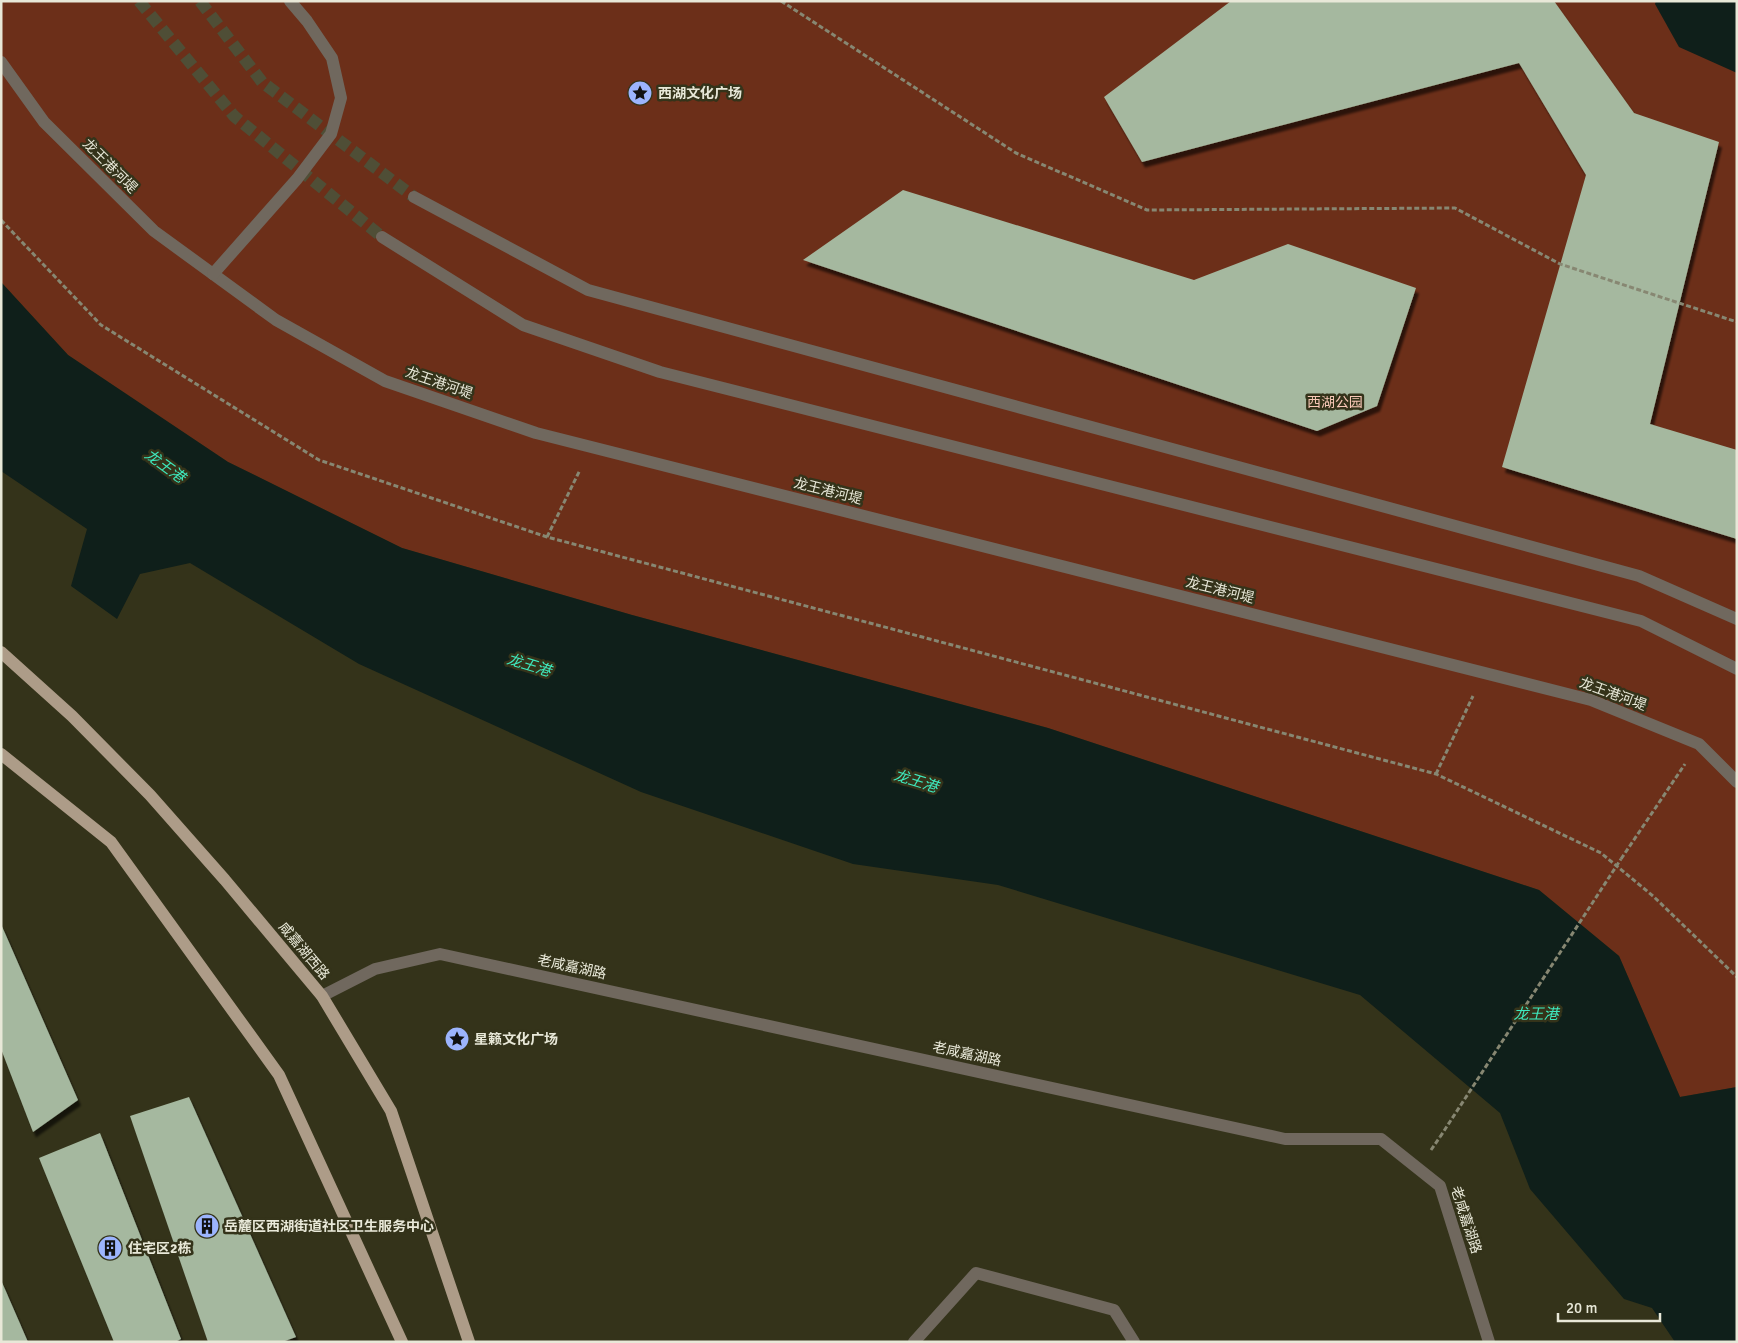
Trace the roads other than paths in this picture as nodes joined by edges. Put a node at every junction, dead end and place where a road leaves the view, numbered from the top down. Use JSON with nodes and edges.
{"nodes":[{"id":1,"x":290,"y":1,"type":"edge"},
{"id":2,"x":1,"y":62,"type":"edge"},
{"id":3,"x":414,"y":197,"type":"tunnel mouth"},
{"id":4,"x":382,"y":237,"type":"tunnel mouth"},
{"id":5,"x":213,"y":274,"type":"junction"},
{"id":6,"x":1737,"y":619,"type":"edge"},
{"id":7,"x":1,"y":652,"type":"edge"},
{"id":8,"x":1737,"y":669,"type":"edge"},
{"id":9,"x":1,"y":754,"type":"edge"},
{"id":10,"x":1737,"y":782,"type":"edge"},
{"id":11,"x":322,"y":996,"type":"junction"},
{"id":12,"x":402,"y":1342,"type":"edge"},
{"id":13,"x":469,"y":1342,"type":"edge"},
{"id":14,"x":914,"y":1342,"type":"edge"},
{"id":15,"x":1134,"y":1342,"type":"edge"},
{"id":16,"x":1488,"y":1342,"type":"edge"}],
"edges":[{"from":1,"to":5,"type":"street"},
{"from":2,"to":5,"type":"street","name":"龙王港河堤"},
{"from":3,"to":6,"type":"street"},
{"from":4,"to":8,"type":"street"},
{"from":5,"to":10,"type":"street","name":"龙王港河堤"},
{"from":7,"to":11,"type":"main road","name":"咸嘉湖西路"},
{"from":9,"to":12,"type":"main road"},
{"from":11,"to":13,"type":"main road","name":"咸嘉湖西路"},
{"from":11,"to":16,"type":"street","name":"老咸嘉湖路"},
{"from":14,"to":15,"type":"street"}]}
